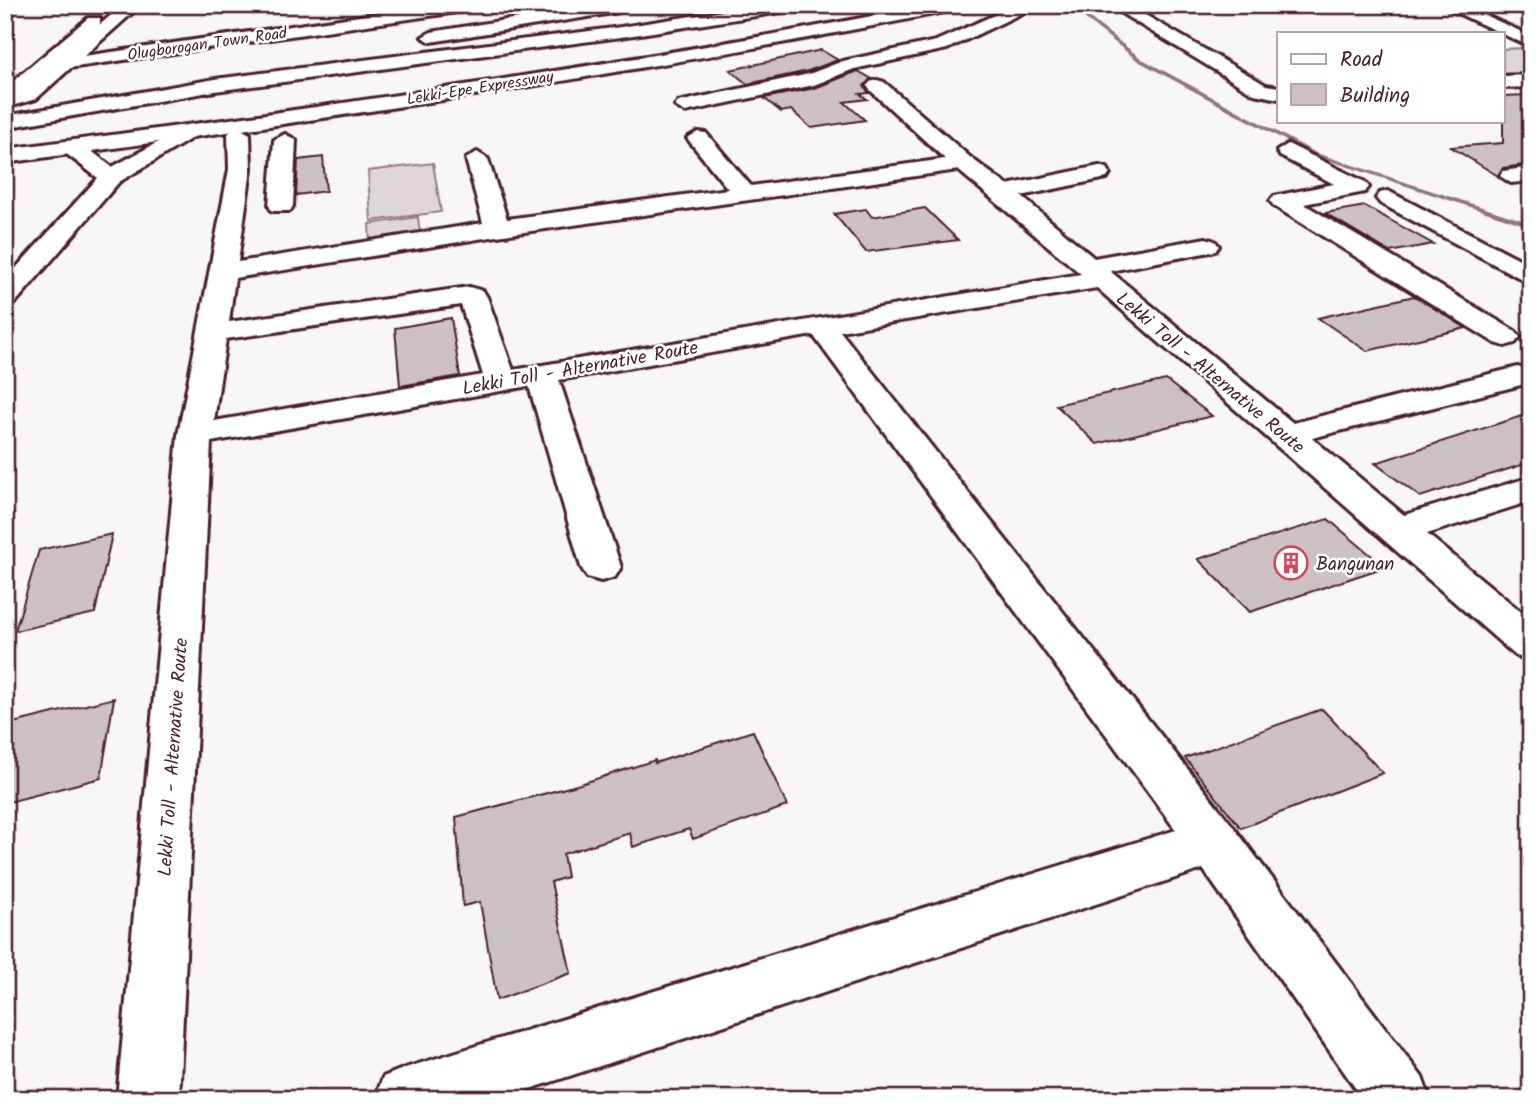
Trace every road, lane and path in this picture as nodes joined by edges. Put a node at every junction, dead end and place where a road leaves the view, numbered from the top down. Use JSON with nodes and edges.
{"nodes":[{"id":1,"x":133,"y":5,"type":"edge"},
{"id":2,"x":471,"y":5,"type":"edge"},
{"id":3,"x":482,"y":5,"type":"edge"},
{"id":4,"x":794,"y":5,"type":"edge"},
{"id":5,"x":954,"y":5,"type":"edge"},
{"id":6,"x":1031,"y":5,"type":"edge"},
{"id":7,"x":1116,"y":5,"type":"edge"},
{"id":8,"x":1448,"y":5,"type":"edge"},
{"id":9,"x":624,"y":6,"type":"edge"},
{"id":10,"x":385,"y":12,"type":"edge"},
{"id":11,"x":94,"y":22,"type":"dead end"},
{"id":12,"x":419,"y":39,"type":"dead end"},
{"id":13,"x":226,"y":40,"type":"junction"},
{"id":14,"x":1531,"y":42,"type":"edge"},
{"id":15,"x":239,"y":57,"type":"dead end"},
{"id":16,"x":69,"y":63,"type":"junction"},
{"id":17,"x":23,"y":66,"type":"dead end"},
{"id":18,"x":1531,"y":81,"type":"edge"},
{"id":19,"x":1504,"y":82,"type":"edge"},
{"id":20,"x":877,"y":86,"type":"dead end"},
{"id":21,"x":1277,"y":93,"type":"edge"},
{"id":22,"x":7,"y":95,"type":"edge"},
{"id":23,"x":685,"y":106,"type":"dead end"},
{"id":24,"x":14,"y":121,"type":"edge"},
{"id":25,"x":190,"y":131,"type":"junction"},
{"id":26,"x":239,"y":134,"type":"dead end"},
{"id":27,"x":698,"y":138,"type":"dead end"},
{"id":28,"x":72,"y":147,"type":"junction"},
{"id":29,"x":1287,"y":151,"type":"dead end"},
{"id":30,"x":5,"y":155,"type":"edge"},
{"id":31,"x":477,"y":159,"type":"dead end"},
{"id":32,"x":963,"y":163,"type":"junction"},
{"id":33,"x":240,"y":169,"type":"junction"},
{"id":34,"x":1099,"y":173,"type":"dead end"},
{"id":35,"x":111,"y":177,"type":"junction"},
{"id":36,"x":1003,"y":192,"type":"junction"},
{"id":37,"x":746,"y":195,"type":"junction"},
{"id":38,"x":1388,"y":198,"type":"dead end"},
{"id":39,"x":281,"y":206,"type":"dead end"},
{"id":40,"x":497,"y":228,"type":"junction"},
{"id":41,"x":1206,"y":246,"type":"dead end"},
{"id":42,"x":224,"y":272,"type":"junction"},
{"id":43,"x":1095,"y":273,"type":"junction"},
{"id":44,"x":1531,"y":276,"type":"edge"},
{"id":45,"x":5,"y":297,"type":"edge"},
{"id":46,"x":1531,"y":321,"type":"edge"},
{"id":47,"x":820,"y":325,"type":"junction"},
{"id":48,"x":213,"y":330,"type":"junction"},
{"id":49,"x":1505,"y":337,"type":"junction"},
{"id":50,"x":1524,"y":365,"type":"edge"},
{"id":51,"x":541,"y":373,"type":"junction"},
{"id":52,"x":501,"y":381,"type":"junction"},
{"id":53,"x":195,"y":435,"type":"junction"},
{"id":54,"x":1285,"y":435,"type":"junction"},
{"id":55,"x":1531,"y":489,"type":"edge"},
{"id":56,"x":1398,"y":530,"type":"junction"},
{"id":57,"x":601,"y":567,"type":"dead end"},
{"id":58,"x":1531,"y":644,"type":"edge"},
{"id":59,"x":1214,"y":842,"type":"junction"},
{"id":60,"x":148,"y":1099,"type":"edge"},
{"id":61,"x":405,"y":1099,"type":"edge"},
{"id":62,"x":1400,"y":1099,"type":"edge"}],
"edges":[{"from":1,"to":16,"type":"main road"},
{"from":2,"to":10,"type":"main road","name":"Olugborogan Town Road"},
{"from":3,"to":9,"type":"main road"},
{"from":4,"to":24,"type":"main road","name":"Lekki-Epe Expressway"},
{"from":5,"to":25,"type":"main road","name":"Lekki-Epe Expressway"},
{"from":6,"to":23,"type":"main road"},
{"from":7,"to":21,"type":"main road"},
{"from":8,"to":14,"type":"main road"},
{"from":9,"to":12,"type":"main road"},
{"from":10,"to":13,"type":"main road","name":"Olugborogan Town Road"},
{"from":11,"to":22,"type":"main road"},
{"from":13,"to":15,"type":"main road"},
{"from":13,"to":16,"type":"main road","name":"Olugborogan Town Road"},
{"from":16,"to":22,"type":"main road"},
{"from":17,"to":22,"type":"main road"},
{"from":18,"to":19,"type":"main road"},
{"from":20,"to":32,"type":"main road"},
{"from":24,"to":30,"type":"main road"},
{"from":25,"to":28,"type":"main road","name":"Lekki-Epe Expressway"},
{"from":25,"to":35,"type":"main road"},
{"from":26,"to":33,"type":"main road"},
{"from":27,"to":37,"type":"main road"},
{"from":28,"to":30,"type":"main road","name":"Lekki-Epe Expressway"},
{"from":28,"to":35,"type":"main road"},
{"from":29,"to":49,"type":"main road"},
{"from":31,"to":40,"type":"main road"},
{"from":32,"to":36,"type":"main road"},
{"from":32,"to":37,"type":"main road"},
{"from":33,"to":39,"type":"main road"},
{"from":33,"to":42,"type":"main road"},
{"from":34,"to":36,"type":"main road"},
{"from":35,"to":45,"type":"main road"},
{"from":36,"to":43,"type":"main road"},
{"from":37,"to":40,"type":"main road"},
{"from":38,"to":44,"type":"main road"},
{"from":40,"to":42,"type":"main road"},
{"from":41,"to":43,"type":"main road"},
{"from":42,"to":48,"type":"main road"},
{"from":43,"to":47,"type":"main road","name":"Lekki Toll - Alternative Route"},
{"from":43,"to":54,"type":"main road","name":"Lekki Toll - Alternative Route"},
{"from":46,"to":49,"type":"main road"},
{"from":47,"to":51,"type":"main road","name":"Lekki Toll - Alternative Route"},
{"from":47,"to":59,"type":"main road"},
{"from":48,"to":52,"type":"main road"},
{"from":48,"to":53,"type":"main road"},
{"from":49,"to":50,"type":"main road"},
{"from":50,"to":54,"type":"main road"},
{"from":51,"to":52,"type":"main road","name":"Lekki Toll - Alternative Route"},
{"from":51,"to":57,"type":"main road"},
{"from":52,"to":53,"type":"main road","name":"Lekki Toll - Alternative Route"},
{"from":53,"to":60,"type":"main road","name":"Lekki Toll - Alternative Route"},
{"from":54,"to":56,"type":"main road","name":"Lekki Toll - Alternative Route"},
{"from":55,"to":56,"type":"main road"},
{"from":56,"to":58,"type":"main road","name":"Lekki Toll - Alternative Route"},
{"from":59,"to":61,"type":"main road"},
{"from":59,"to":62,"type":"main road"}]}
